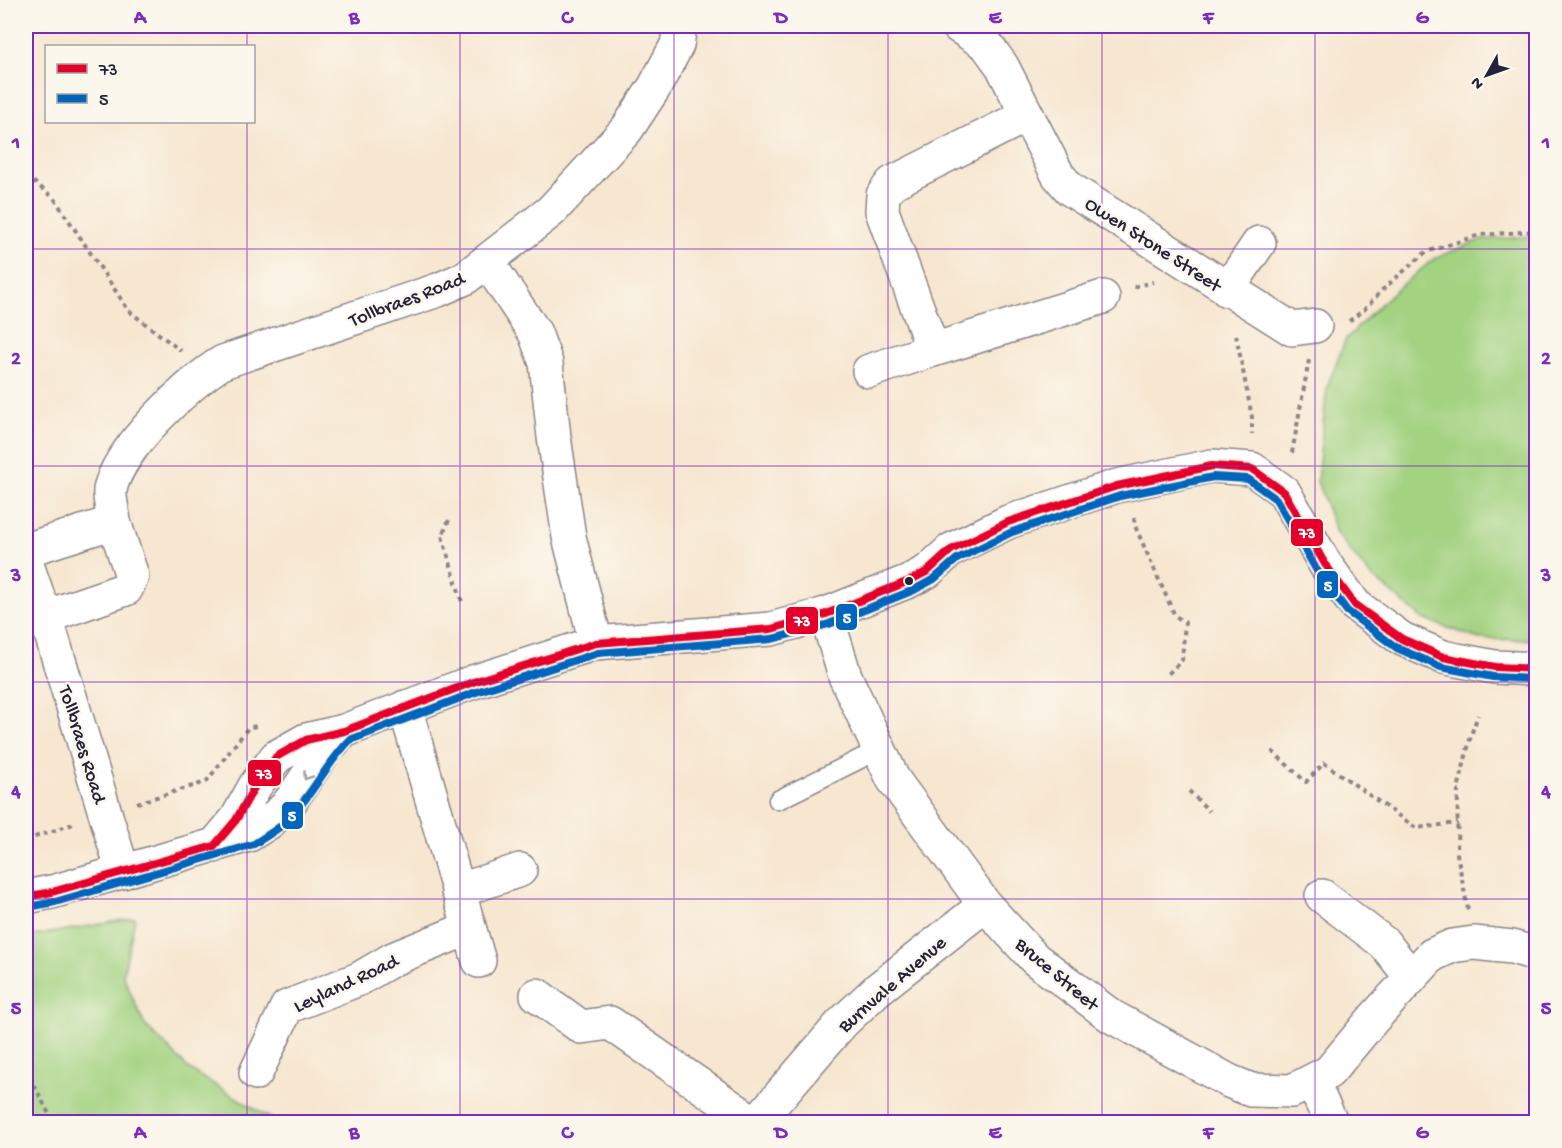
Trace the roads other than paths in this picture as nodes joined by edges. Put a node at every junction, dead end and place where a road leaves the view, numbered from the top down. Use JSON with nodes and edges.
{"nodes":[{"id":1,"x":680,"y":26,"type":"edge"},
{"id":2,"x":958,"y":26,"type":"edge"},
{"id":3,"x":1028,"y":115,"type":"junction"},
{"id":4,"x":1259,"y":243,"type":"dead end"},
{"id":5,"x":487,"y":261,"type":"junction"},
{"id":6,"x":1227,"y":290,"type":"junction"},
{"id":7,"x":1103,"y":297,"type":"road end"},
{"id":8,"x":1315,"y":326,"type":"road end"},
{"id":9,"x":933,"y":350,"type":"junction"},
{"id":10,"x":868,"y":371,"type":"dead end"},
{"id":11,"x":114,"y":522,"type":"junction"},
{"id":12,"x":26,"y":559,"type":"edge"},
{"id":13,"x":826,"y":614,"type":"junction"},
{"id":14,"x":45,"y":617,"type":"junction"},
{"id":15,"x":596,"y":643,"type":"junction"},
{"id":16,"x":1536,"y":669,"type":"edge"},
{"id":17,"x":405,"y":707,"type":"junction"},
{"id":18,"x":880,"y":749,"type":"junction"},
{"id":19,"x":778,"y":800,"type":"dead end"},
{"id":20,"x":520,"y":870,"type":"dead end"},
{"id":21,"x":123,"y":872,"type":"junction"},
{"id":22,"x":458,"y":891,"type":"junction"},
{"id":23,"x":1322,"y":896,"type":"dead end"},
{"id":24,"x":26,"y":897,"type":"edge"},
{"id":25,"x":985,"y":905,"type":"junction"},
{"id":26,"x":469,"y":928,"type":"junction"},
{"id":27,"x":1536,"y":954,"type":"edge"},
{"id":28,"x":479,"y":961,"type":"dead end"},
{"id":29,"x":1412,"y":977,"type":"junction"},
{"id":30,"x":537,"y":996,"type":"dead end"},
{"id":31,"x":256,"y":1073,"type":"dead end"},
{"id":32,"x":1312,"y":1082,"type":"junction"},
{"id":33,"x":755,"y":1122,"type":"edge"},
{"id":34,"x":1331,"y":1122,"type":"edge"}],
"edges":[{"from":1,"to":5,"type":"street","name":"Tollbraes Road"},
{"from":2,"to":3,"type":"street","name":"Owen Stone Street"},
{"from":3,"to":6,"type":"street","name":"Owen Stone Street"},
{"from":3,"to":9,"type":"street"},
{"from":4,"to":6,"type":"street"},
{"from":5,"to":11,"type":"street","name":"Tollbraes Road"},
{"from":5,"to":15,"type":"street"},
{"from":6,"to":8,"type":"street","name":"Owen Stone Street"},
{"from":7,"to":9,"type":"street"},
{"from":9,"to":10,"type":"street"},
{"from":11,"to":12,"type":"street","name":"Tollbraes Road"},
{"from":11,"to":14,"type":"street","name":"Tollbraes Road"},
{"from":12,"to":14,"type":"street","name":"Tollbraes Road"},
{"from":13,"to":15,"type":"street"},
{"from":13,"to":16,"type":"street"},
{"from":13,"to":18,"type":"street","name":"Bruce Street"},
{"from":14,"to":21,"type":"street","name":"Tollbraes Road"},
{"from":15,"to":17,"type":"street"},
{"from":17,"to":21,"type":"street"},
{"from":17,"to":22,"type":"street"},
{"from":18,"to":19,"type":"lane"},
{"from":18,"to":25,"type":"street","name":"Bruce Street"},
{"from":20,"to":22,"type":"street"},
{"from":21,"to":24,"type":"street"},
{"from":22,"to":26,"type":"street"},
{"from":23,"to":29,"type":"street"},
{"from":25,"to":32,"type":"street","name":"Bruce Street"},
{"from":25,"to":33,"type":"street","name":"Burnvale Avenue"},
{"from":26,"to":28,"type":"street"},
{"from":26,"to":31,"type":"street","name":"Leyland Road"},
{"from":27,"to":29,"type":"street","name":"Bruce Street"},
{"from":29,"to":32,"type":"street","name":"Bruce Street"},
{"from":30,"to":33,"type":"street","name":"Burnvale Avenue"},
{"from":32,"to":34,"type":"street"}]}
